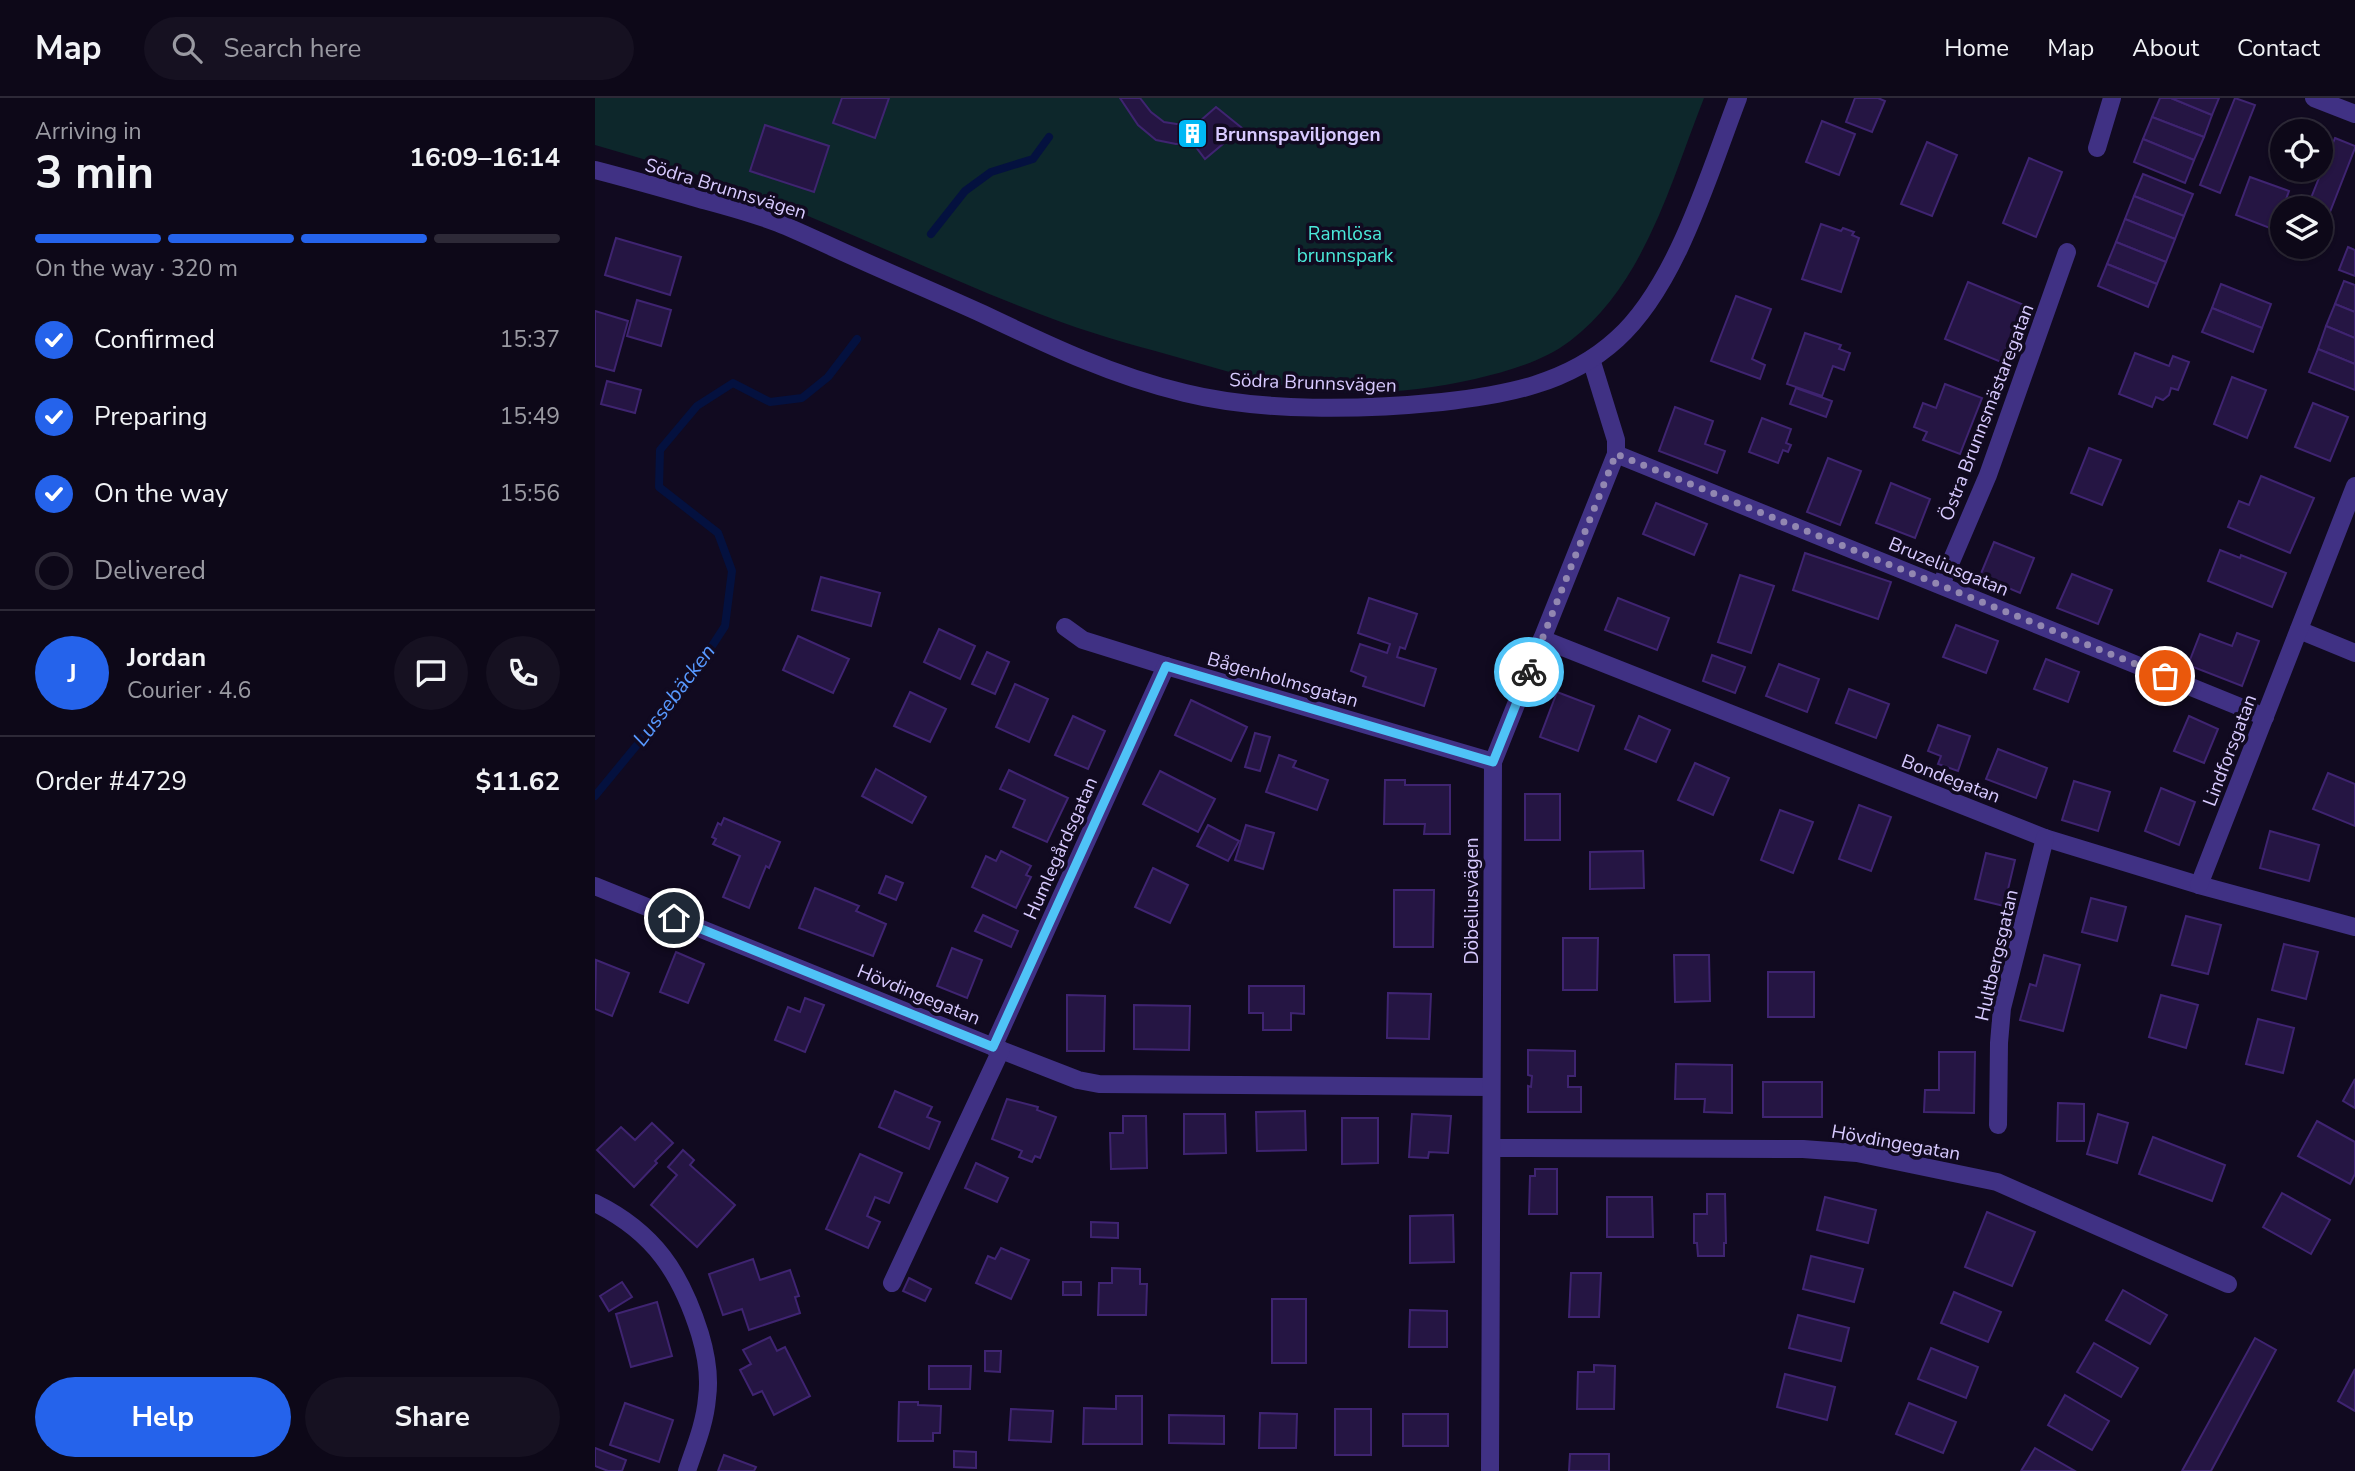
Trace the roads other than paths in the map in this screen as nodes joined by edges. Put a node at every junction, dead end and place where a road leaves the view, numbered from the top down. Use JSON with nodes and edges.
{"nodes":[{"id":1,"x":1738,"y":98,"type":"edge"},
{"id":2,"x":2112,"y":98,"type":"edge"},
{"id":3,"x":2314,"y":98,"type":"edge"},
{"id":4,"x":2355,"y":114,"type":"edge"},
{"id":5,"x":2097,"y":148,"type":"dead end"},
{"id":6,"x":595,"y":170,"type":"edge"},
{"id":7,"x":2067,"y":252,"type":"dead end"},
{"id":8,"x":1591,"y":359,"type":"junction"},
{"id":9,"x":1616,"y":454,"type":"junction"},
{"id":10,"x":2355,"y":486,"type":"edge"},
{"id":11,"x":2350,"y":517,"type":"edge"},
{"id":12,"x":1941,"y":585,"type":"junction"},
{"id":13,"x":1065,"y":627,"type":"dead end"},
{"id":14,"x":2299,"y":630,"type":"junction"},
{"id":15,"x":1542,"y":639,"type":"junction"},
{"id":16,"x":2355,"y":653,"type":"edge"},
{"id":17,"x":1166,"y":666,"type":"junction"},
{"id":18,"x":2265,"y":717,"type":"junction"},
{"id":19,"x":1493,"y":762,"type":"junction"},
{"id":20,"x":2045,"y":838,"type":"junction"},
{"id":21,"x":2199,"y":885,"type":"junction"},
{"id":22,"x":595,"y":886,"type":"edge"},
{"id":23,"x":2355,"y":927,"type":"edge"},
{"id":24,"x":997,"y":1049,"type":"junction"},
{"id":25,"x":1490,"y":1087,"type":"junction"},
{"id":26,"x":1998,"y":1125,"type":"dead end"},
{"id":27,"x":1492,"y":1148,"type":"junction"},
{"id":28,"x":595,"y":1203,"type":"edge"},
{"id":29,"x":892,"y":1283,"type":"dead end"},
{"id":30,"x":2228,"y":1284,"type":"dead end"},
{"id":31,"x":687,"y":1471,"type":"edge"},
{"id":32,"x":1490,"y":1471,"type":"edge"}],
"edges":[{"from":1,"to":8,"type":"street","name":"Södra Brunnsvägen"},
{"from":2,"to":5,"type":"street"},
{"from":3,"to":4,"type":"street"},
{"from":6,"to":8,"type":"street","name":"Södra Brunnsvägen"},
{"from":7,"to":12,"type":"street","name":"Östra Brunnsmästaregatan"},
{"from":8,"to":9,"type":"street"},
{"from":9,"to":12,"type":"street","name":"Bruzeliusgatan"},
{"from":9,"to":15,"type":"street","name":"Döbeliusvägen"},
{"from":10,"to":11,"type":"street","name":"Lindforsgatan"},
{"from":11,"to":14,"type":"street","name":"Lindforsgatan"},
{"from":12,"to":18,"type":"street","name":"Bruzeliusgatan"},
{"from":13,"to":17,"type":"street","name":"Bågenholmsgatan"},
{"from":14,"to":16,"type":"street"},
{"from":14,"to":18,"type":"street","name":"Lindforsgatan"},
{"from":15,"to":19,"type":"street","name":"Döbeliusvägen"},
{"from":15,"to":20,"type":"street","name":"Bondegatan"},
{"from":17,"to":19,"type":"street","name":"Bågenholmsgatan"},
{"from":17,"to":24,"type":"street","name":"Humlegårdsgatan"},
{"from":18,"to":21,"type":"street","name":"Lindforsgatan"},
{"from":19,"to":25,"type":"street","name":"Döbeliusvägen"},
{"from":20,"to":21,"type":"street","name":"Bondegatan"},
{"from":20,"to":26,"type":"street","name":"Hultbergsgatan"},
{"from":21,"to":23,"type":"street","name":"Bondegatan"},
{"from":22,"to":24,"type":"street","name":"Hövdingegatan"},
{"from":24,"to":25,"type":"street","name":"Hövdingegatan"},
{"from":24,"to":29,"type":"street","name":"Humlegårdsgatan"},
{"from":25,"to":27,"type":"street","name":"Döbeliusvägen"},
{"from":27,"to":30,"type":"street","name":"Hövdingegatan"},
{"from":27,"to":32,"type":"street","name":"Döbeliusvägen"},
{"from":28,"to":31,"type":"street"}]}
